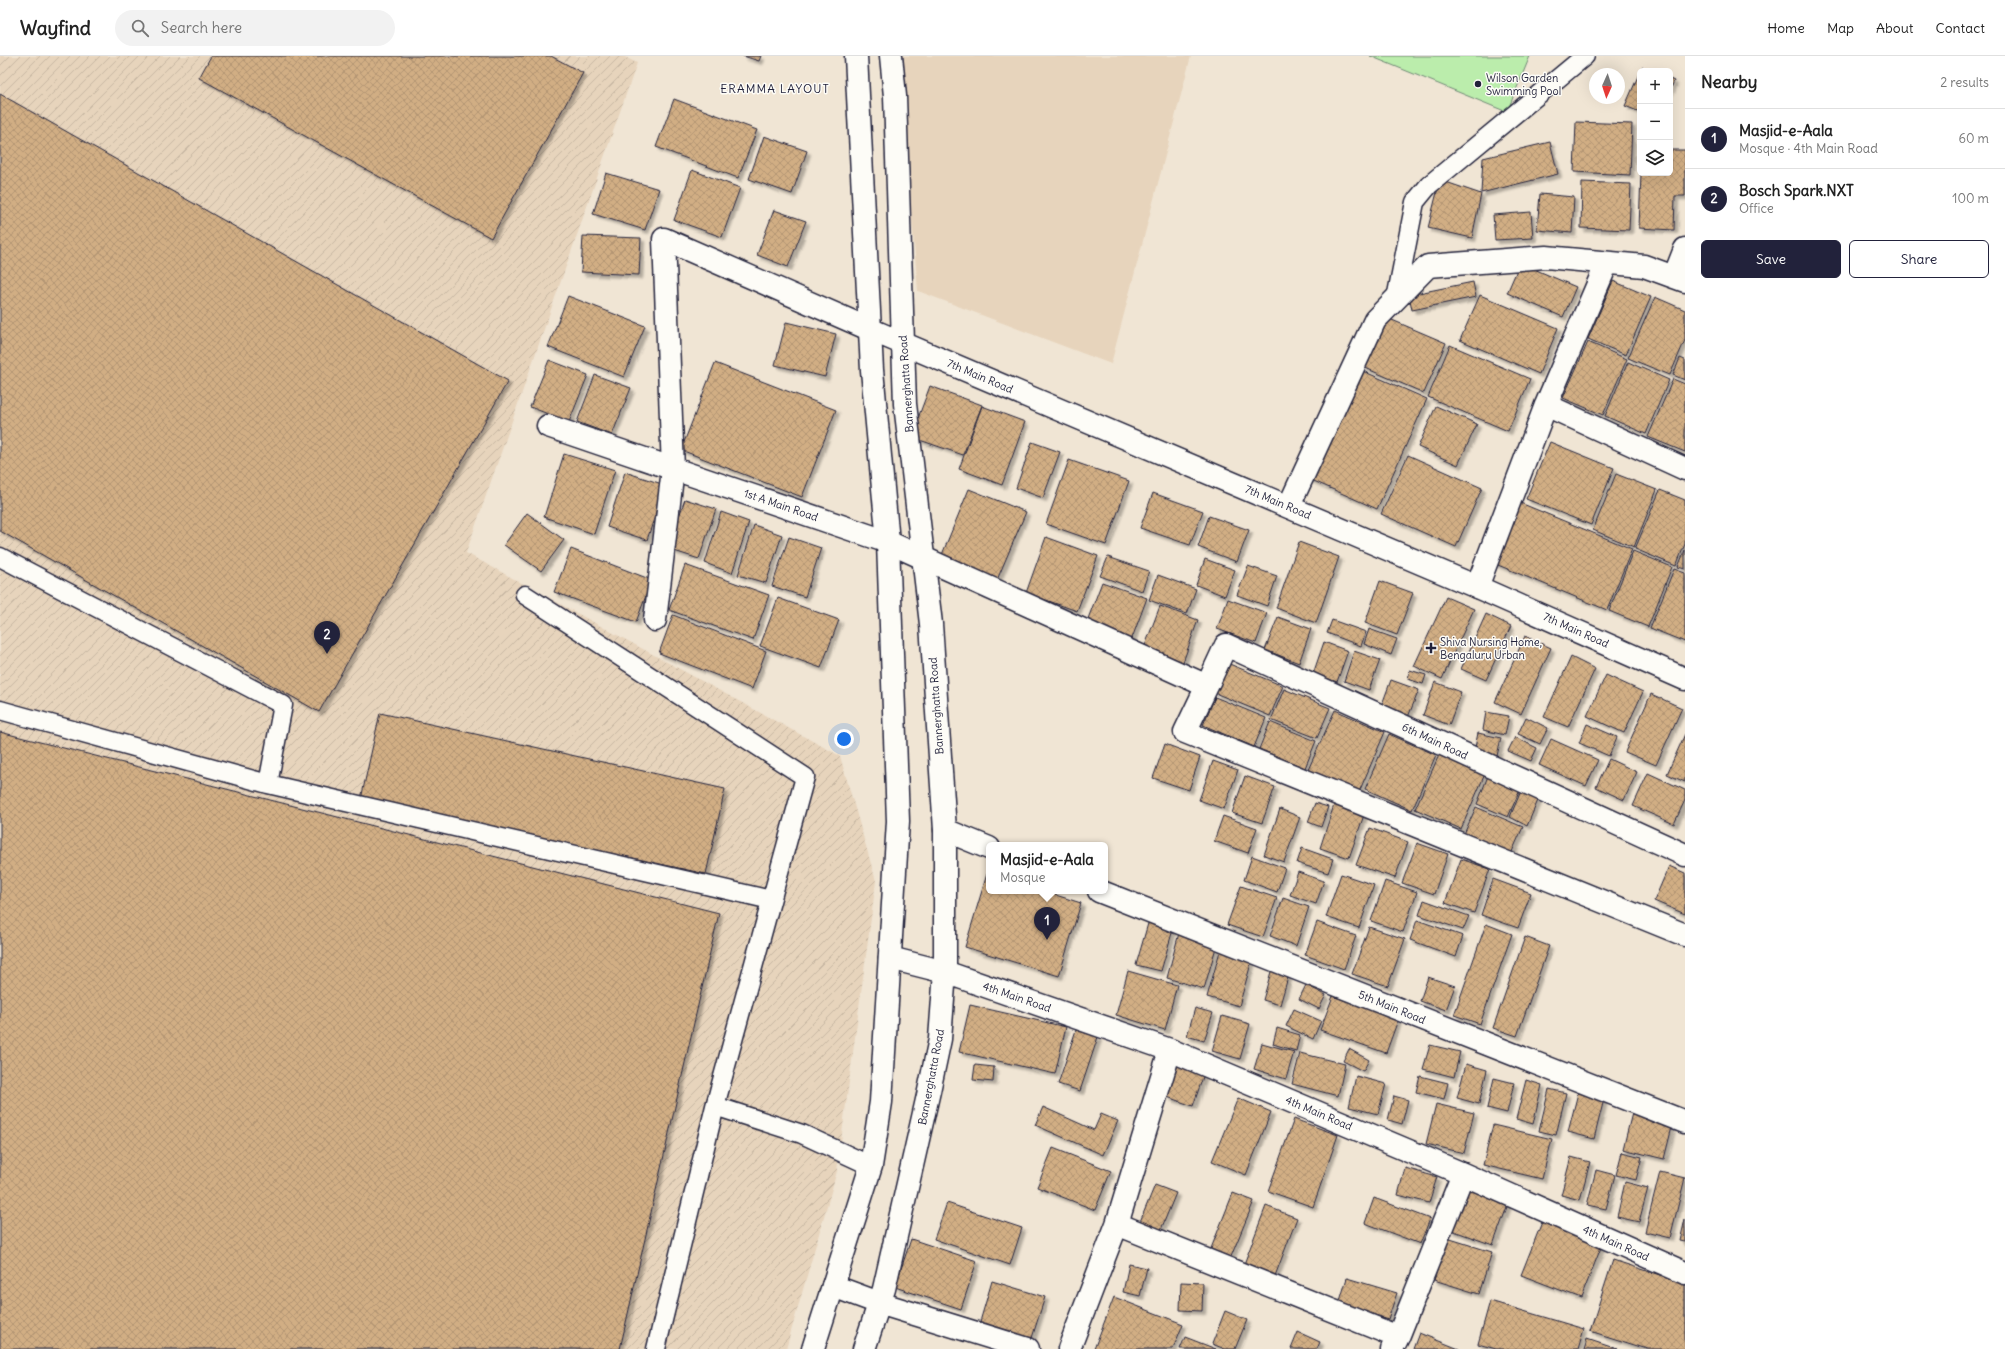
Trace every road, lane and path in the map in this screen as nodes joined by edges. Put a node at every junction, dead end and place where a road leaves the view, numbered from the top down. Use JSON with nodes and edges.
{"nodes":[{"id":1,"x":856,"y":56,"type":"edge"},
{"id":2,"x":891,"y":56,"type":"edge"},
{"id":3,"x":1585,"y":56,"type":"edge"},
{"id":4,"x":1685,"y":249,"type":"edge"},
{"id":5,"x":1607,"y":263,"type":"junction"},
{"id":6,"x":1680,"y":279,"type":"edge"},
{"id":7,"x":1396,"y":299,"type":"junction"},
{"id":8,"x":869,"y":329,"type":"junction"},
{"id":9,"x":903,"y":344,"type":"junction"},
{"id":10,"x":1546,"y":405,"type":"junction"},
{"id":11,"x":548,"y":426,"type":"dead end"},
{"id":12,"x":674,"y":469,"type":"junction"},
{"id":13,"x":1685,"y":469,"type":"edge"},
{"id":14,"x":1289,"y":506,"type":"junction"},
{"id":15,"x":888,"y":542,"type":"junction"},
{"id":16,"x":0,"y":557,"type":"edge"},
{"id":17,"x":923,"y":558,"type":"junction"},
{"id":18,"x":1477,"y":587,"type":"junction"},
{"id":19,"x":525,"y":595,"type":"dead end"},
{"id":20,"x":655,"y":620,"type":"dead end"},
{"id":21,"x":1685,"y":679,"type":"edge"},
{"id":22,"x":1207,"y":686,"type":"junction"},
{"id":23,"x":0,"y":710,"type":"edge"},
{"id":24,"x":268,"y":784,"type":"junction"},
{"id":25,"x":945,"y":830,"type":"junction"},
{"id":26,"x":986,"y":847,"type":"edge"},
{"id":27,"x":1685,"y":855,"type":"edge"},
{"id":28,"x":1107,"y":894,"type":"edge"},
{"id":29,"x":771,"y":900,"type":"junction"},
{"id":30,"x":1685,"y":935,"type":"edge"},
{"id":31,"x":890,"y":958,"type":"junction"},
{"id":32,"x":945,"y":972,"type":"junction"},
{"id":33,"x":1170,"y":1050,"type":"junction"},
{"id":34,"x":715,"y":1106,"type":"junction"},
{"id":35,"x":1685,"y":1122,"type":"edge"},
{"id":36,"x":871,"y":1166,"type":"junction"},
{"id":37,"x":1463,"y":1174,"type":"junction"},
{"id":38,"x":1117,"y":1224,"type":"junction"},
{"id":39,"x":1685,"y":1274,"type":"edge"},
{"id":40,"x":833,"y":1286,"type":"junction"},
{"id":41,"x":879,"y":1303,"type":"junction"},
{"id":42,"x":1395,"y":1343,"type":"edge"},
{"id":43,"x":1000,"y":1345,"type":"edge"},
{"id":44,"x":656,"y":1349,"type":"edge"},
{"id":45,"x":813,"y":1349,"type":"edge"},
{"id":46,"x":864,"y":1349,"type":"edge"},
{"id":47,"x":1028,"y":1349,"type":"edge"},
{"id":48,"x":1069,"y":1349,"type":"edge"}],
"edges":[{"from":1,"to":8,"type":"street"},
{"from":2,"to":9,"type":"street","name":"Bannerghatta Road"},
{"from":3,"to":7,"type":"lane"},
{"from":4,"to":6,"type":"street"},
{"from":5,"to":6,"type":"street"},
{"from":5,"to":7,"type":"street"},
{"from":5,"to":10,"type":"street"},
{"from":7,"to":14,"type":"street"},
{"from":8,"to":9,"type":"street","name":"7th Main Road"},
{"from":8,"to":12,"type":"street","name":"7th Main Road"},
{"from":8,"to":15,"type":"street"},
{"from":9,"to":14,"type":"street","name":"7th Main Road"},
{"from":9,"to":17,"type":"street","name":"Bannerghatta Road"},
{"from":10,"to":13,"type":"street"},
{"from":10,"to":18,"type":"street"},
{"from":11,"to":12,"type":"street","name":"1st A Main Road"},
{"from":12,"to":15,"type":"street","name":"1st A Main Road"},
{"from":12,"to":20,"type":"street"},
{"from":14,"to":18,"type":"street","name":"7th Main Road"},
{"from":15,"to":17,"type":"street","name":"1st A Main Road"},
{"from":15,"to":31,"type":"street"},
{"from":16,"to":24,"type":"lane"},
{"from":17,"to":22,"type":"street","name":"1st A Main Road"},
{"from":17,"to":25,"type":"street","name":"Bannerghatta Road"},
{"from":18,"to":21,"type":"street","name":"7th Main Road"},
{"from":19,"to":29,"type":"lane"},
{"from":22,"to":27,"type":"street","name":"6th Main Road"},
{"from":22,"to":30,"type":"street"},
{"from":23,"to":24,"type":"lane"},
{"from":24,"to":29,"type":"lane"},
{"from":25,"to":26,"type":"street"},
{"from":25,"to":32,"type":"street","name":"Bannerghatta Road"},
{"from":28,"to":35,"type":"street","name":"5th Main Road"},
{"from":29,"to":34,"type":"lane"},
{"from":31,"to":32,"type":"street","name":"4th Main Road"},
{"from":31,"to":36,"type":"street"},
{"from":32,"to":33,"type":"street","name":"4th Main Road"},
{"from":32,"to":41,"type":"street","name":"Bannerghatta Road"},
{"from":33,"to":37,"type":"street","name":"4th Main Road"},
{"from":33,"to":38,"type":"street"},
{"from":34,"to":36,"type":"lane"},
{"from":34,"to":44,"type":"lane"},
{"from":36,"to":40,"type":"street"},
{"from":37,"to":39,"type":"street","name":"4th Main Road"},
{"from":37,"to":42,"type":"street"},
{"from":38,"to":42,"type":"street"},
{"from":38,"to":48,"type":"street"},
{"from":40,"to":41,"type":"street"},
{"from":40,"to":45,"type":"street"},
{"from":41,"to":43,"type":"street"},
{"from":41,"to":46,"type":"street","name":"Bannerghatta Road"},
{"from":43,"to":47,"type":"street"}]}
